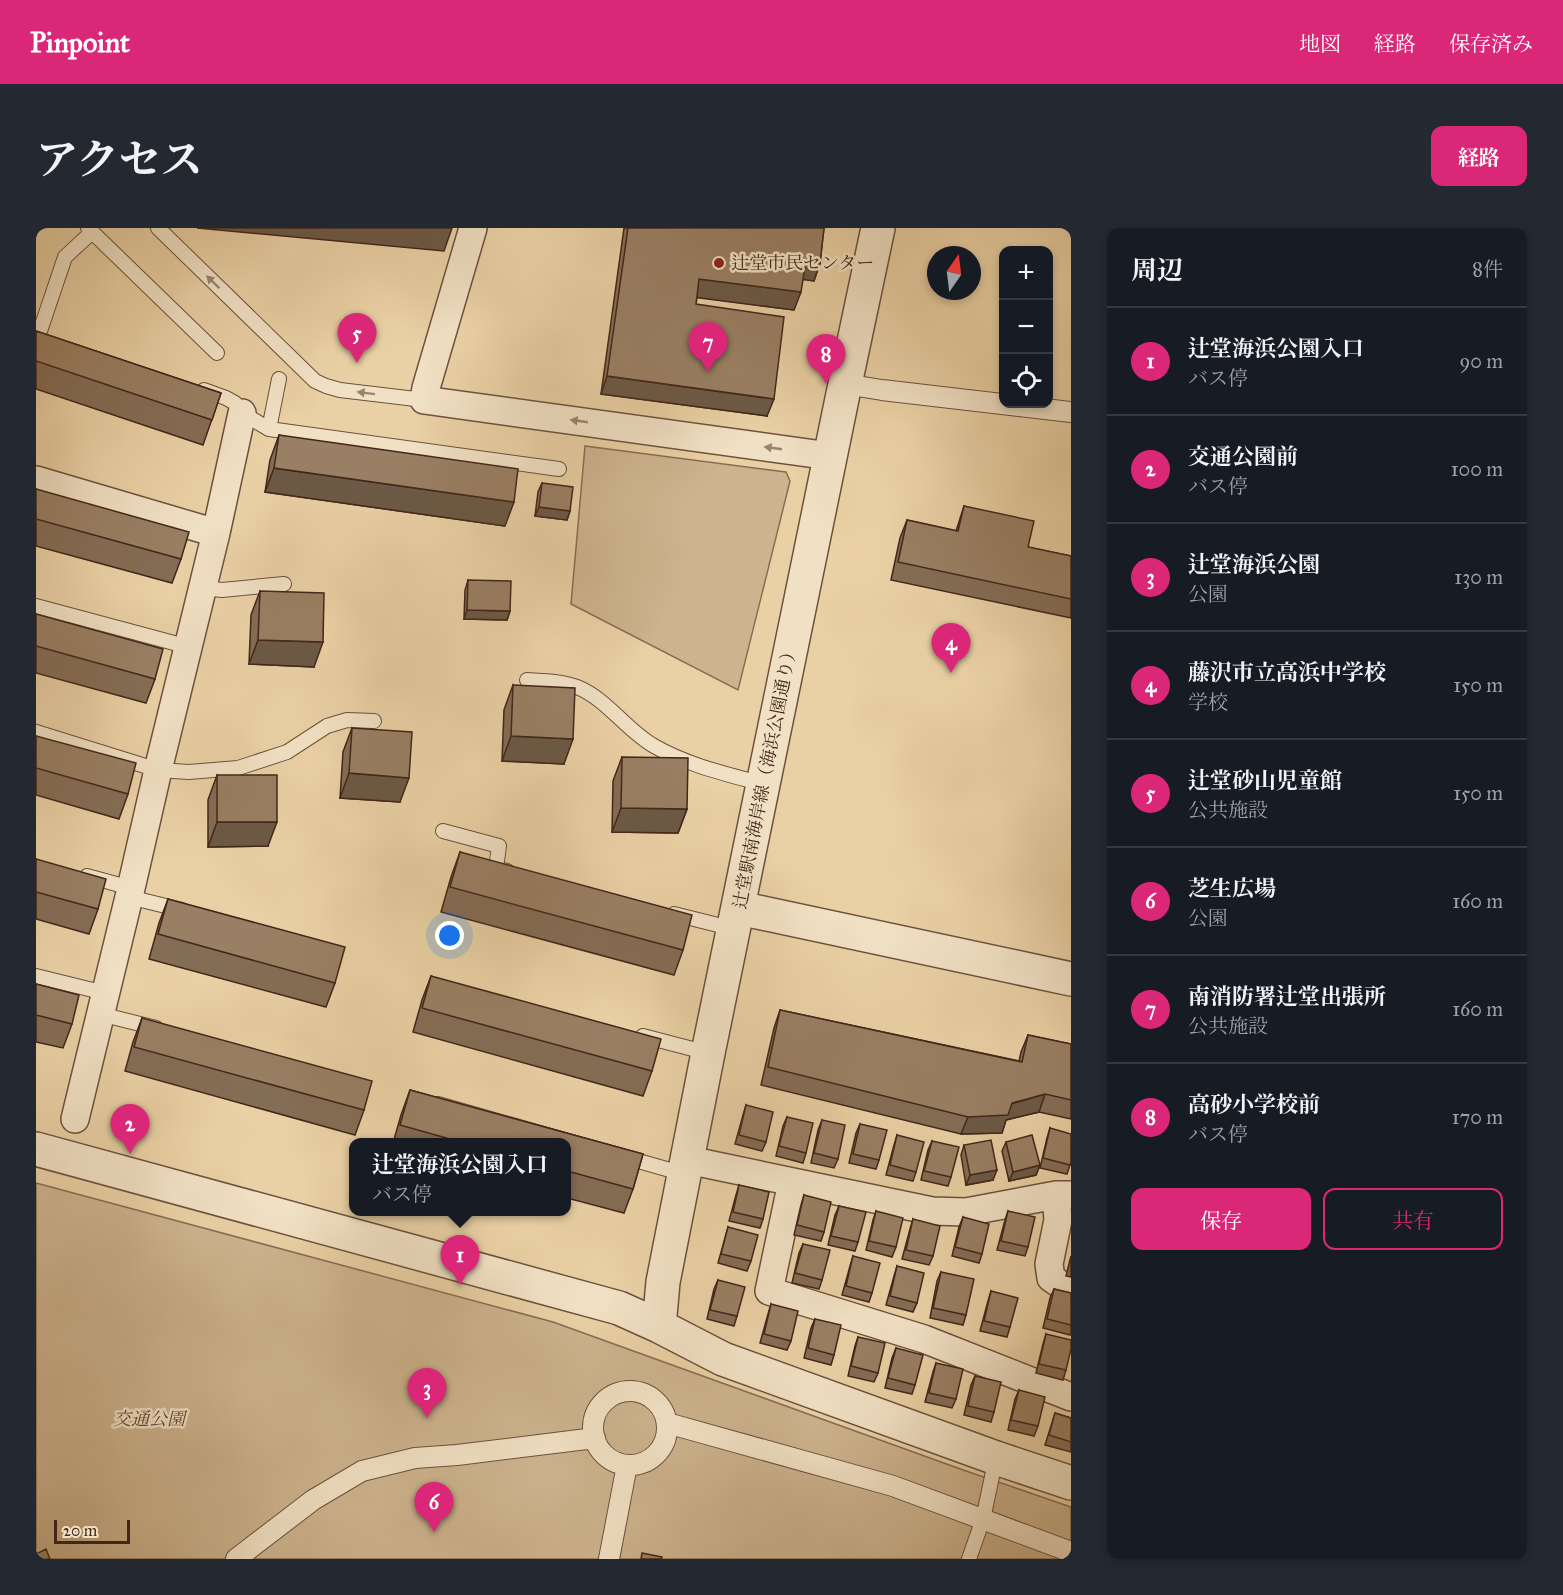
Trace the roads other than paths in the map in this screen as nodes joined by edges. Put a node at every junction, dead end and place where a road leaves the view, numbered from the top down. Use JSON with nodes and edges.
{"nodes":[{"id":1,"x":158,"y":228,"type":"edge"},
{"id":2,"x":472,"y":228,"type":"edge"},
{"id":3,"x":878,"y":228,"type":"edge"},
{"id":4,"x":90,"y":230,"type":"edge"},
{"id":5,"x":41,"y":335,"type":"edge"},
{"id":6,"x":217,"y":354,"type":"dead end"},
{"id":7,"x":279,"y":379,"type":"dead end"},
{"id":8,"x":845,"y":384,"type":"junction"},
{"id":9,"x":190,"y":386,"type":"edge"},
{"id":10,"x":424,"y":400,"type":"junction"},
{"id":11,"x":1071,"y":412,"type":"edge"},
{"id":12,"x":242,"y":413,"type":"junction"},
{"id":13,"x":269,"y":429,"type":"junction"},
{"id":14,"x":830,"y":456,"type":"junction"},
{"id":15,"x":559,"y":468,"type":"dead end"},
{"id":16,"x":36,"y":480,"type":"edge"},
{"id":17,"x":216,"y":533,"type":"junction"},
{"id":18,"x":284,"y":584,"type":"dead end"},
{"id":19,"x":203,"y":588,"type":"junction"},
{"id":20,"x":36,"y":606,"type":"edge"},
{"id":21,"x":189,"y":647,"type":"junction"},
{"id":22,"x":527,"y":680,"type":"dead end"},
{"id":23,"x":374,"y":721,"type":"dead end"},
{"id":24,"x":36,"y":732,"type":"edge"},
{"id":25,"x":158,"y":770,"type":"junction"},
{"id":26,"x":763,"y":784,"type":"junction"},
{"id":27,"x":443,"y":831,"type":"dead end"},
{"id":28,"x":78,"y":874,"type":"edge"},
{"id":29,"x":519,"y":874,"type":"edge"},
{"id":30,"x":130,"y":893,"type":"junction"},
{"id":31,"x":658,"y":910,"type":"edge"},
{"id":32,"x":195,"y":914,"type":"edge"},
{"id":33,"x":736,"y":918,"type":"junction"},
{"id":34,"x":36,"y":976,"type":"edge"},
{"id":35,"x":1071,"y":979,"type":"edge"},
{"id":36,"x":102,"y":1003,"type":"junction"},
{"id":37,"x":164,"y":1030,"type":"edge"},
{"id":38,"x":635,"y":1034,"type":"edge"},
{"id":39,"x":708,"y":1053,"type":"junction"},
{"id":40,"x":438,"y":1104,"type":"edge"},
{"id":41,"x":75,"y":1119,"type":"dead end"},
{"id":42,"x":36,"y":1149,"type":"edge"},
{"id":43,"x":686,"y":1167,"type":"junction"},
{"id":44,"x":792,"y":1182,"type":"junction"},
{"id":45,"x":1064,"y":1195,"type":"edge"},
{"id":46,"x":1071,"y":1290,"type":"edge"},
{"id":47,"x":659,"y":1326,"type":"junction"},
{"id":48,"x":1071,"y":1396,"type":"edge"},
{"id":49,"x":667,"y":1423,"type":"junction"},
{"id":50,"x":595,"y":1438,"type":"junction"},
{"id":51,"x":996,"y":1458,"type":"junction"},
{"id":52,"x":627,"y":1465,"type":"junction"},
{"id":53,"x":1071,"y":1483,"type":"edge"},
{"id":54,"x":983,"y":1519,"type":"junction"},
{"id":55,"x":1071,"y":1552,"type":"edge"},
{"id":56,"x":236,"y":1559,"type":"edge"},
{"id":57,"x":609,"y":1559,"type":"edge"},
{"id":58,"x":969,"y":1559,"type":"edge"}],
"edges":[{"from":10,"to":1,"type":"lane","one_way":true},
{"from":2,"to":10,"type":"street"},
{"from":3,"to":8,"type":"street","name":"辻堂駅南海岸線（海浜公園通り）"},
{"from":4,"to":5,"type":"lane"},
{"from":4,"to":6,"type":"lane"},
{"from":7,"to":13,"type":"lane"},
{"from":8,"to":11,"type":"street"},
{"from":8,"to":14,"type":"street","name":"辻堂駅南海岸線（海浜公園通り）"},
{"from":9,"to":12,"type":"lane"},
{"from":14,"to":10,"type":"street","one_way":true},
{"from":12,"to":13,"type":"lane"},
{"from":12,"to":17,"type":"street"},
{"from":13,"to":15,"type":"lane"},
{"from":14,"to":26,"type":"street","name":"辻堂駅南海岸線（海浜公園通り）"},
{"from":16,"to":17,"type":"street"},
{"from":17,"to":19,"type":"street"},
{"from":18,"to":19,"type":"lane"},
{"from":19,"to":21,"type":"street"},
{"from":20,"to":21,"type":"lane"},
{"from":21,"to":25,"type":"street"},
{"from":22,"to":26,"type":"lane"},
{"from":23,"to":25,"type":"lane"},
{"from":24,"to":25,"type":"lane"},
{"from":25,"to":30,"type":"street"},
{"from":26,"to":33,"type":"street","name":"辻堂駅南海岸線（海浜公園通り）"},
{"from":27,"to":29,"type":"lane"},
{"from":28,"to":30,"type":"lane"},
{"from":30,"to":32,"type":"lane"},
{"from":30,"to":36,"type":"street"},
{"from":31,"to":33,"type":"lane"},
{"from":33,"to":35,"type":"street"},
{"from":33,"to":39,"type":"street","name":"辻堂駅南海岸線（海浜公園通り）"},
{"from":34,"to":36,"type":"lane"},
{"from":36,"to":37,"type":"lane"},
{"from":36,"to":41,"type":"street"},
{"from":38,"to":39,"type":"lane"},
{"from":39,"to":43,"type":"street","name":"辻堂駅南海岸線（海浜公園通り）"},
{"from":40,"to":43,"type":"lane"},
{"from":42,"to":47,"type":"street"},
{"from":43,"to":44,"type":"street"},
{"from":43,"to":47,"type":"street","name":"辻堂駅南海岸線（海浜公園通り）"},
{"from":44,"to":45,"type":"street"},
{"from":44,"to":48,"type":"street"},
{"from":45,"to":46,"type":"street"},
{"from":47,"to":51,"type":"street"},
{"from":49,"to":50,"type":"street"},
{"from":49,"to":52,"type":"street"},
{"from":49,"to":54,"type":"street"},
{"from":50,"to":52,"type":"street"},
{"from":50,"to":56,"type":"street"},
{"from":51,"to":53,"type":"street"},
{"from":51,"to":54,"type":"lane"},
{"from":52,"to":57,"type":"street"},
{"from":54,"to":55,"type":"street"},
{"from":54,"to":58,"type":"lane"}]}
